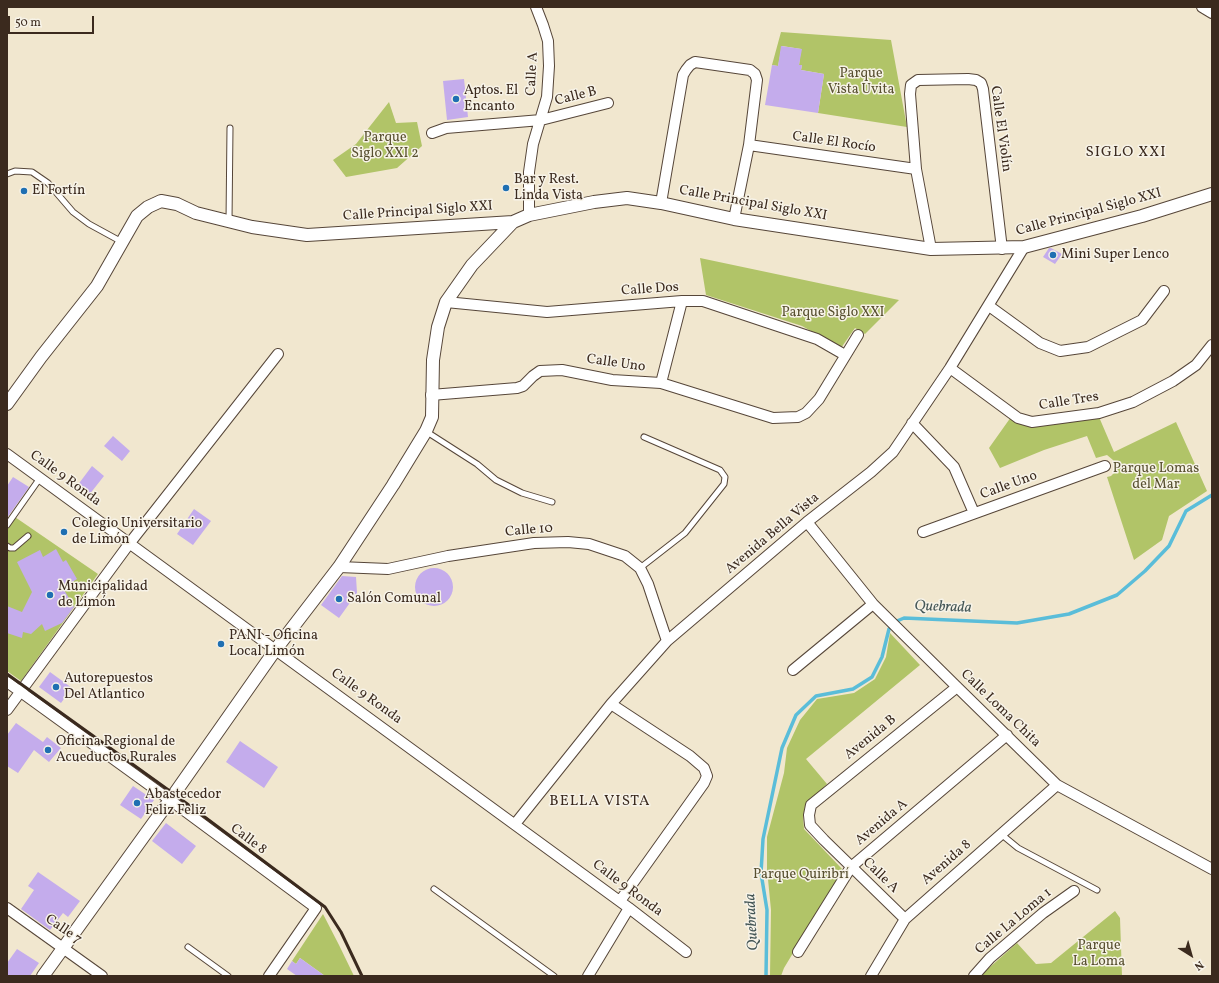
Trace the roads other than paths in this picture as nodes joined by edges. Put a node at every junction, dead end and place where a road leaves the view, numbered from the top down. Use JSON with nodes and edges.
{"nodes":[{"id":1,"x":536,"y":7,"type":"edge"},
{"id":2,"x":1202,"y":7,"type":"edge"},
{"id":3,"x":1212,"y":13,"type":"edge"},
{"id":4,"x":608,"y":103,"type":"dead end"},
{"id":5,"x":541,"y":120,"type":"junction"},
{"id":6,"x":230,"y":128,"type":"dead end"},
{"id":7,"x":432,"y":133,"type":"dead end"},
{"id":8,"x":749,"y":145,"type":"junction"},
{"id":9,"x":916,"y":169,"type":"junction"},
{"id":10,"x":7,"y":174,"type":"edge"},
{"id":11,"x":1212,"y":194,"type":"edge"},
{"id":12,"x":661,"y":202,"type":"junction"},
{"id":13,"x":529,"y":215,"type":"junction"},
{"id":14,"x":734,"y":219,"type":"junction"},
{"id":15,"x":229,"y":221,"type":"junction"},
{"id":16,"x":513,"y":222,"type":"junction"},
{"id":17,"x":122,"y":242,"type":"junction"},
{"id":18,"x":1002,"y":248,"type":"junction"},
{"id":19,"x":1024,"y":248,"type":"junction"},
{"id":20,"x":931,"y":249,"type":"junction"},
{"id":21,"x":1164,"y":291,"type":"dead end"},
{"id":22,"x":682,"y":301,"type":"junction"},
{"id":23,"x":446,"y":302,"type":"junction"},
{"id":24,"x":989,"y":306,"type":"junction"},
{"id":25,"x":858,"y":335,"type":"dead end"},
{"id":26,"x":1212,"y":345,"type":"edge"},
{"id":27,"x":278,"y":354,"type":"dead end"},
{"id":28,"x":845,"y":355,"type":"junction"},
{"id":29,"x":950,"y":368,"type":"junction"},
{"id":30,"x":661,"y":383,"type":"junction"},
{"id":31,"x":431,"y":396,"type":"junction"},
{"id":32,"x":7,"y":404,"type":"edge"},
{"id":33,"x":912,"y":423,"type":"junction"},
{"id":34,"x":426,"y":431,"type":"junction"},
{"id":35,"x":644,"y":437,"type":"dead end"},
{"id":36,"x":7,"y":454,"type":"edge"},
{"id":37,"x":1105,"y":466,"type":"dead end"},
{"id":38,"x":40,"y":478,"type":"junction"},
{"id":39,"x":552,"y":502,"type":"dead end"},
{"id":40,"x":974,"y":513,"type":"junction"},
{"id":41,"x":807,"y":522,"type":"junction"},
{"id":42,"x":7,"y":525,"type":"edge"},
{"id":43,"x":923,"y":532,"type":"dead end"},
{"id":44,"x":28,"y":536,"type":"dead end"},
{"id":45,"x":129,"y":544,"type":"junction"},
{"id":46,"x":7,"y":546,"type":"edge"},
{"id":47,"x":338,"y":567,"type":"junction"},
{"id":48,"x":640,"y":568,"type":"junction"},
{"id":49,"x":874,"y":604,"type":"junction"},
{"id":50,"x":668,"y":642,"type":"junction"},
{"id":51,"x":276,"y":649,"type":"junction"},
{"id":52,"x":794,"y":670,"type":"dead end"},
{"id":53,"x":7,"y":682,"type":"edge"},
{"id":54,"x":956,"y":687,"type":"junction"},
{"id":55,"x":20,"y":691,"type":"junction"},
{"id":56,"x":611,"y":704,"type":"junction"},
{"id":57,"x":7,"y":710,"type":"edge"},
{"id":58,"x":1007,"y":735,"type":"junction"},
{"id":59,"x":1057,"y":784,"type":"junction"},
{"id":60,"x":170,"y":800,"type":"junction"},
{"id":61,"x":809,"y":815,"type":"joint"},
{"id":62,"x":515,"y":824,"type":"junction"},
{"id":63,"x":1001,"y":834,"type":"junction"},
{"id":64,"x":851,"y":867,"type":"junction"},
{"id":65,"x":1212,"y":869,"type":"edge"},
{"id":66,"x":434,"y":889,"type":"dead end"},
{"id":67,"x":1097,"y":890,"type":"dead end"},
{"id":68,"x":1074,"y":891,"type":"dead end"},
{"id":69,"x":620,"y":901,"type":"junction"},
{"id":70,"x":7,"y":908,"type":"edge"},
{"id":71,"x":630,"y":908,"type":"junction"},
{"id":72,"x":905,"y":919,"type":"junction"},
{"id":73,"x":188,"y":947,"type":"dead end"},
{"id":74,"x":63,"y":948,"type":"junction"},
{"id":75,"x":686,"y":952,"type":"dead end"},
{"id":76,"x":798,"y":952,"type":"dead end"},
{"id":77,"x":42,"y":976,"type":"edge"},
{"id":78,"x":102,"y":976,"type":"edge"},
{"id":79,"x":228,"y":976,"type":"edge"},
{"id":80,"x":269,"y":976,"type":"edge"},
{"id":81,"x":554,"y":976,"type":"edge"},
{"id":82,"x":588,"y":976,"type":"edge"},
{"id":83,"x":871,"y":976,"type":"edge"},
{"id":84,"x":974,"y":976,"type":"edge"}],
"edges":[{"from":1,"to":5,"type":"street","name":"Calle A"},
{"from":2,"to":3,"type":"street"},
{"from":4,"to":5,"type":"street","name":"Calle B"},
{"from":5,"to":7,"type":"street","name":"Calle B"},
{"from":5,"to":13,"type":"street","name":"Calle A"},
{"from":6,"to":15,"type":"lane"},
{"from":8,"to":9,"type":"street","name":"Calle El Rocío"},
{"from":8,"to":12,"type":"street"},
{"from":8,"to":14,"type":"street"},
{"from":9,"to":18,"type":"street","name":"Calle El Violín"},
{"from":9,"to":20,"type":"street","name":"Calle El Violín"},
{"from":10,"to":17,"type":"lane"},
{"from":11,"to":19,"type":"street","name":"Calle Principal Siglo XXI"},
{"from":12,"to":13,"type":"street","name":"Calle Principal Siglo XXI"},
{"from":12,"to":14,"type":"street","name":"Calle Principal Siglo XXI"},
{"from":13,"to":16,"type":"street","name":"Calle Principal Siglo XXI"},
{"from":14,"to":20,"type":"street","name":"Calle Principal Siglo XXI"},
{"from":15,"to":16,"type":"street","name":"Calle Principal Siglo XXI"},
{"from":15,"to":17,"type":"street","name":"Calle Principal Siglo XXI"},
{"from":16,"to":23,"type":"street"},
{"from":17,"to":32,"type":"street","name":"Calle Principal Siglo XXI"},
{"from":18,"to":19,"type":"street","name":"Calle Principal Siglo XXI"},
{"from":18,"to":20,"type":"street","name":"Calle Principal Siglo XXI"},
{"from":19,"to":24,"type":"street","name":"Avenida Bella Vista"},
{"from":21,"to":24,"type":"street"},
{"from":22,"to":23,"type":"street","name":"Calle Dos"},
{"from":22,"to":28,"type":"street","name":"Calle Dos"},
{"from":22,"to":30,"type":"street"},
{"from":23,"to":31,"type":"street"},
{"from":24,"to":29,"type":"street","name":"Avenida Bella Vista"},
{"from":25,"to":28,"type":"street"},
{"from":26,"to":29,"type":"street","name":"Calle Tres"},
{"from":27,"to":45,"type":"street"},
{"from":28,"to":30,"type":"street","name":"Calle Uno"},
{"from":29,"to":33,"type":"street","name":"Avenida Bella Vista"},
{"from":30,"to":31,"type":"street","name":"Calle Uno"},
{"from":31,"to":34,"type":"street"},
{"from":33,"to":40,"type":"street"},
{"from":33,"to":41,"type":"street","name":"Avenida Bella Vista"},
{"from":34,"to":39,"type":"lane"},
{"from":34,"to":47,"type":"street"},
{"from":35,"to":48,"type":"lane"},
{"from":36,"to":38,"type":"street","name":"Calle 9 Ronda"},
{"from":37,"to":40,"type":"street","name":"Calle Uno"},
{"from":38,"to":42,"type":"lane"},
{"from":38,"to":45,"type":"street","name":"Calle 9 Ronda"},
{"from":40,"to":43,"type":"street","name":"Calle Uno"},
{"from":41,"to":49,"type":"street","name":"Calle Loma Chita"},
{"from":41,"to":50,"type":"street","name":"Avenida Bella Vista"},
{"from":44,"to":46,"type":"lane"},
{"from":45,"to":51,"type":"street","name":"Calle 9 Ronda"},
{"from":45,"to":55,"type":"street"},
{"from":47,"to":48,"type":"street","name":"Calle 10"},
{"from":47,"to":51,"type":"street"},
{"from":48,"to":50,"type":"street","name":"Calle 10"},
{"from":49,"to":52,"type":"street"},
{"from":49,"to":54,"type":"street","name":"Calle Loma Chita"},
{"from":50,"to":56,"type":"street","name":"Avenida Bella Vista"},
{"from":51,"to":60,"type":"street"},
{"from":51,"to":62,"type":"street","name":"Calle 9 Ronda"},
{"from":53,"to":55,"type":"street","name":"Calle 8"},
{"from":54,"to":58,"type":"street","name":"Calle Loma Chita"},
{"from":54,"to":61,"type":"street","name":"Avenida B"},
{"from":55,"to":57,"type":"street"},
{"from":55,"to":60,"type":"street","name":"Calle 8"},
{"from":56,"to":62,"type":"street","name":"Avenida Bella Vista"},
{"from":56,"to":69,"type":"street"},
{"from":58,"to":59,"type":"street","name":"Calle Loma Chita"},
{"from":58,"to":64,"type":"street","name":"Avenida A"},
{"from":59,"to":63,"type":"street","name":"Avenida 8"},
{"from":59,"to":65,"type":"street","name":"Calle Loma Chita"},
{"from":60,"to":74,"type":"street"},
{"from":60,"to":80,"type":"street","name":"Calle 8"},
{"from":61,"to":64,"type":"street","name":"Calle A"},
{"from":62,"to":69,"type":"street","name":"Calle 9 Ronda"},
{"from":63,"to":67,"type":"lane"},
{"from":63,"to":72,"type":"street","name":"Avenida 8"},
{"from":64,"to":72,"type":"street","name":"Calle A"},
{"from":64,"to":76,"type":"street","name":"Avenida A"},
{"from":66,"to":81,"type":"lane"},
{"from":68,"to":84,"type":"street","name":"Calle La Loma 1"},
{"from":69,"to":71,"type":"street","name":"Calle 9 Ronda"},
{"from":70,"to":74,"type":"street","name":"Calle 7"},
{"from":71,"to":75,"type":"street","name":"Calle 9 Ronda"},
{"from":71,"to":82,"type":"street"},
{"from":72,"to":83,"type":"street","name":"Avenida 8"},
{"from":73,"to":79,"type":"lane"},
{"from":74,"to":77,"type":"street"},
{"from":74,"to":78,"type":"street","name":"Calle 7"}]}
